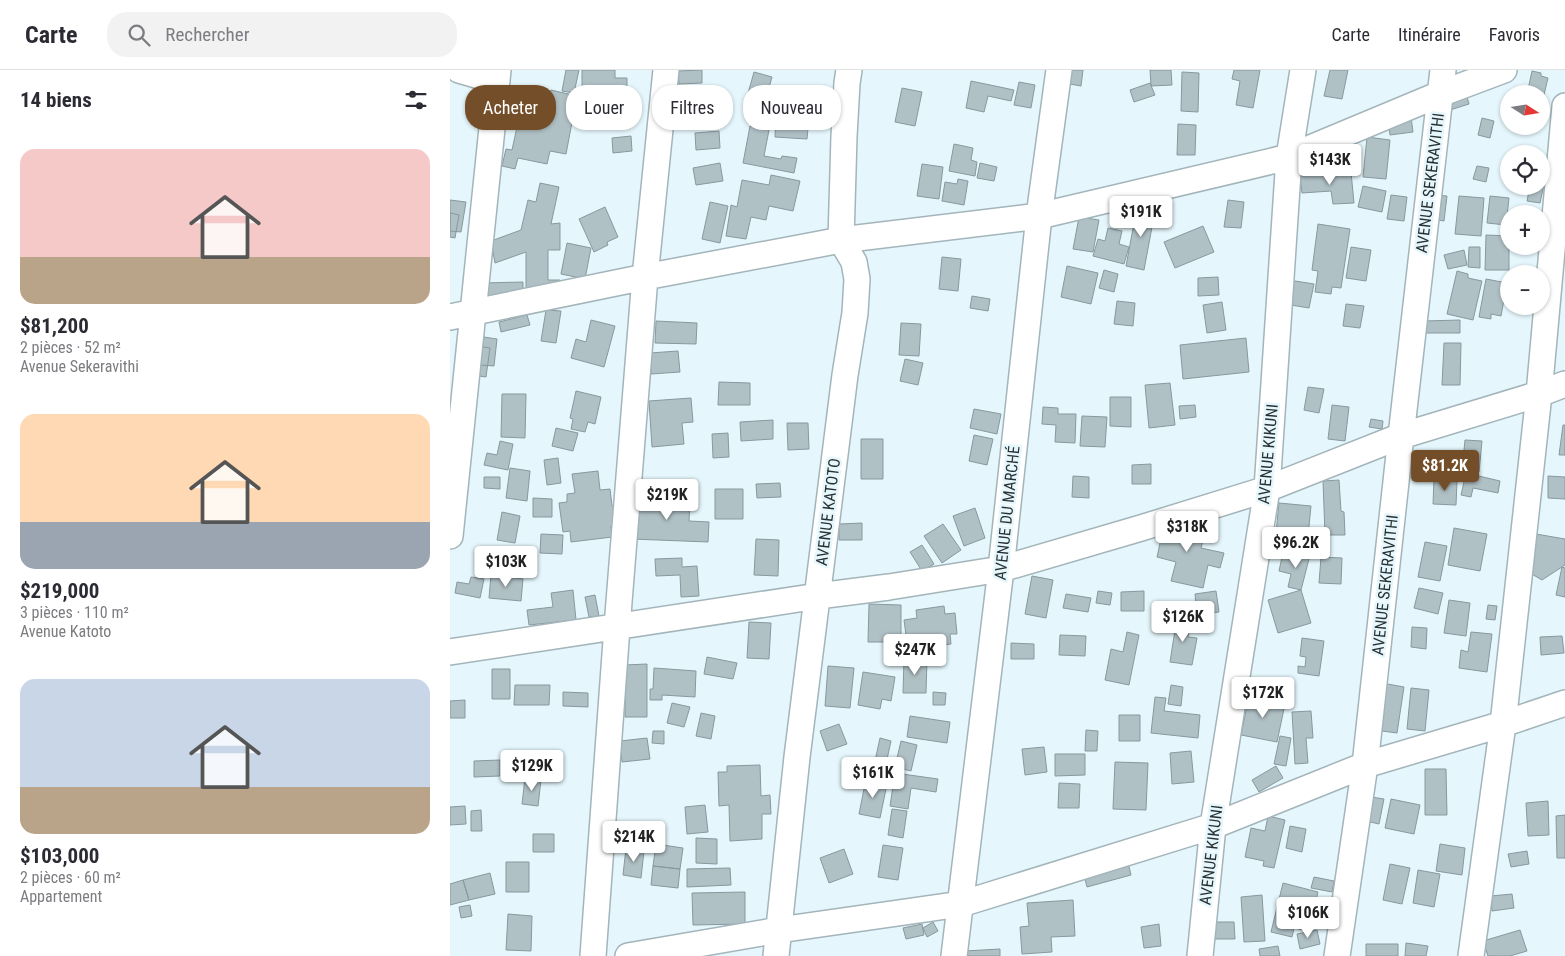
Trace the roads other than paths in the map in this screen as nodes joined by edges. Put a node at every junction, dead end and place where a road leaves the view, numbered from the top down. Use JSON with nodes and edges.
{"nodes":[{"id":1,"x":459,"y":70,"type":"edge"},
{"id":2,"x":666,"y":70,"type":"edge"},
{"id":3,"x":849,"y":70,"type":"edge"},
{"id":4,"x":1058,"y":70,"type":"edge"},
{"id":5,"x":1303,"y":70,"type":"edge"},
{"id":6,"x":1504,"y":70,"type":"edge"},
{"id":7,"x":497,"y":75,"type":"edge"},
{"id":8,"x":1442,"y":82,"type":"edge"},
{"id":9,"x":1565,"y":106,"type":"edge"},
{"id":10,"x":1289,"y":157,"type":"junction"},
{"id":11,"x":1039,"y":216,"type":"junction"},
{"id":12,"x":841,"y":240,"type":"junction"},
{"id":13,"x":645,"y":277,"type":"junction"},
{"id":14,"x":462,"y":315,"type":"edge"},
{"id":15,"x":1565,"y":384,"type":"edge"},
{"id":16,"x":1539,"y":394,"type":"junction"},
{"id":17,"x":1401,"y":436,"type":"junction"},
{"id":18,"x":1267,"y":489,"type":"junction"},
{"id":19,"x":450,"y":536,"type":"edge"},
{"id":20,"x":1001,"y":569,"type":"junction"},
{"id":21,"x":818,"y":596,"type":"junction"},
{"id":22,"x":617,"y":628,"type":"junction"},
{"id":23,"x":450,"y":652,"type":"edge"},
{"id":24,"x":1565,"y":703,"type":"edge"},
{"id":25,"x":1503,"y":724,"type":"junction"},
{"id":26,"x":1366,"y":765,"type":"junction"},
{"id":27,"x":1214,"y":826,"type":"junction"},
{"id":28,"x":961,"y":904,"type":"junction"},
{"id":29,"x":779,"y":930,"type":"junction"},
{"id":30,"x":593,"y":956,"type":"edge"},
{"id":31,"x":628,"y":956,"type":"edge"},
{"id":32,"x":776,"y":956,"type":"edge"},
{"id":33,"x":954,"y":956,"type":"edge"},
{"id":34,"x":1200,"y":956,"type":"edge"},
{"id":35,"x":1337,"y":956,"type":"edge"},
{"id":36,"x":1471,"y":956,"type":"edge"}],
"edges":[{"from":1,"to":7,"type":"street"},
{"from":2,"to":13,"type":"street"},
{"from":3,"to":12,"type":"street"},
{"from":4,"to":11,"type":"street","name":"AVENUE DU MARCHÉ"},
{"from":5,"to":10,"type":"street","name":"AVENUE KIKUNI"},
{"from":6,"to":8,"type":"street"},
{"from":7,"to":14,"type":"street"},
{"from":8,"to":10,"type":"street"},
{"from":8,"to":17,"type":"street","name":"AVENUE SEKERAVITHI"},
{"from":9,"to":16,"type":"street"},
{"from":10,"to":11,"type":"street"},
{"from":10,"to":18,"type":"street","name":"AVENUE KIKUNI"},
{"from":11,"to":12,"type":"street"},
{"from":11,"to":20,"type":"street","name":"AVENUE DU MARCHÉ"},
{"from":12,"to":13,"type":"street"},
{"from":12,"to":21,"type":"street","name":"AVENUE KATOTO"},
{"from":13,"to":14,"type":"street"},
{"from":13,"to":22,"type":"street"},
{"from":14,"to":19,"type":"street"},
{"from":15,"to":16,"type":"street"},
{"from":16,"to":17,"type":"street"},
{"from":16,"to":25,"type":"street"},
{"from":17,"to":18,"type":"street"},
{"from":17,"to":26,"type":"street","name":"AVENUE SEKERAVITHI"},
{"from":18,"to":20,"type":"street"},
{"from":18,"to":27,"type":"street","name":"AVENUE KIKUNI"},
{"from":20,"to":21,"type":"street"},
{"from":20,"to":28,"type":"street","name":"AVENUE DU MARCHÉ"},
{"from":21,"to":22,"type":"street"},
{"from":21,"to":29,"type":"street","name":"AVENUE KATOTO"},
{"from":22,"to":23,"type":"street"},
{"from":22,"to":30,"type":"street"},
{"from":24,"to":25,"type":"street"},
{"from":25,"to":26,"type":"street"},
{"from":25,"to":36,"type":"street"},
{"from":26,"to":27,"type":"street"},
{"from":26,"to":35,"type":"street","name":"AVENUE SEKERAVITHI"},
{"from":27,"to":28,"type":"street"},
{"from":27,"to":34,"type":"street","name":"AVENUE KIKUNI"},
{"from":28,"to":29,"type":"street"},
{"from":28,"to":33,"type":"street","name":"AVENUE DU MARCHÉ"},
{"from":29,"to":31,"type":"street"},
{"from":29,"to":32,"type":"street","name":"AVENUE KATOTO"}]}
